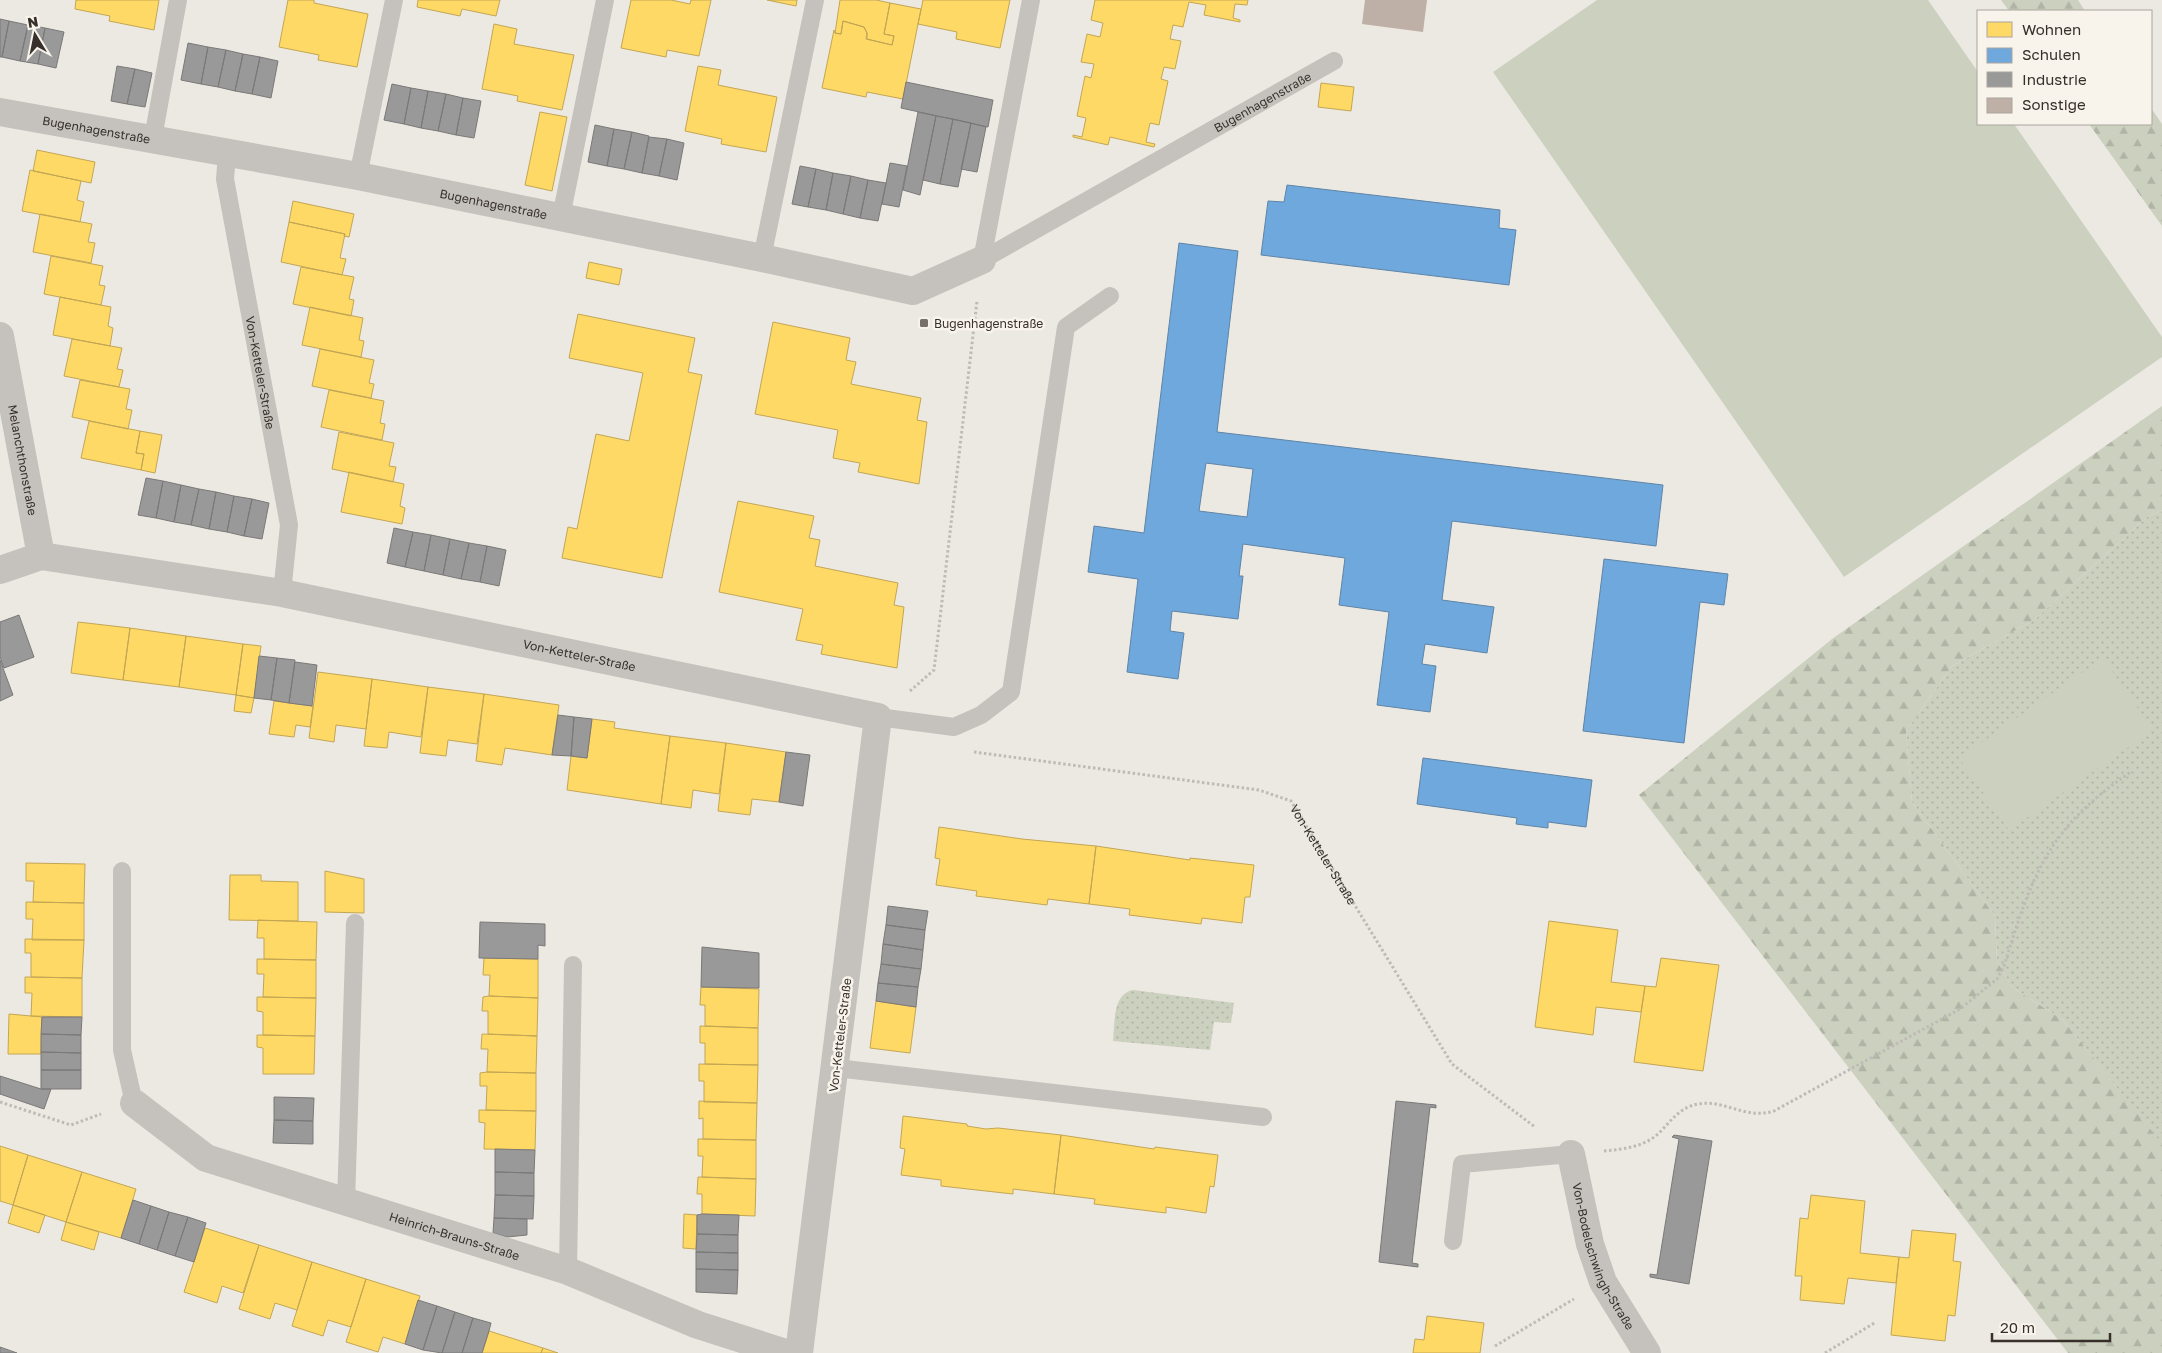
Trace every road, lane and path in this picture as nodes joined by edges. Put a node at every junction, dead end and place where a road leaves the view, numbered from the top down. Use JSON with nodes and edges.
{"nodes":[{"id":1,"x":178,"y":0,"type":"edge"},
{"id":2,"x":394,"y":0,"type":"edge"},
{"id":3,"x":605,"y":0,"type":"edge"},
{"id":4,"x":815,"y":0,"type":"edge"},
{"id":5,"x":1031,"y":0,"type":"edge"},
{"id":6,"x":1334,"y":61,"type":"dead end"},
{"id":7,"x":0,"y":112,"type":"edge"},
{"id":8,"x":153,"y":138,"type":"junction"},
{"id":9,"x":227,"y":154,"type":"junction"},
{"id":10,"x":358,"y":176,"type":"junction"},
{"id":11,"x":561,"y":217,"type":"junction"},
{"id":12,"x":762,"y":258,"type":"junction"},
{"id":13,"x":982,"y":260,"type":"junction"},
{"id":14,"x":1110,"y":296,"type":"dead end"},
{"id":15,"x":0,"y":336,"type":"edge"},
{"id":16,"x":41,"y":556,"type":"junction"},
{"id":17,"x":0,"y":570,"type":"edge"},
{"id":18,"x":282,"y":593,"type":"junction"},
{"id":19,"x":878,"y":717,"type":"junction"},
{"id":20,"x":970,"y":752,"type":"dead end"},
{"id":21,"x":2132,"y":771,"type":"dead end"},
{"id":22,"x":122,"y":871,"type":"dead end"},
{"id":23,"x":355,"y":923,"type":"dead end"},
{"id":24,"x":573,"y":965,"type":"dead end"},
{"id":25,"x":836,"y":1068,"type":"junction"},
{"id":26,"x":0,"y":1102,"type":"edge"},
{"id":27,"x":134,"y":1103,"type":"junction"},
{"id":28,"x":1263,"y":1118,"type":"dead end"},
{"id":29,"x":1571,"y":1154,"type":"junction"},
{"id":30,"x":346,"y":1202,"type":"junction"},
{"id":31,"x":1453,"y":1241,"type":"dead end"},
{"id":32,"x":568,"y":1271,"type":"junction"},
{"id":33,"x":1603,"y":1282,"type":"junction"},
{"id":34,"x":1876,"y":1322,"type":"dead end"},
{"id":35,"x":1495,"y":1346,"type":"dead end"},
{"id":36,"x":786,"y":1353,"type":"edge"},
{"id":37,"x":799,"y":1353,"type":"edge"},
{"id":38,"x":1647,"y":1353,"type":"edge"},
{"id":39,"x":1825,"y":1353,"type":"edge"}],
"edges":[{"from":1,"to":8,"type":"lane"},
{"from":2,"to":10,"type":"lane"},
{"from":3,"to":11,"type":"lane"},
{"from":4,"to":12,"type":"lane"},
{"from":5,"to":13,"type":"lane"},
{"from":6,"to":13,"type":"lane","name":"Bugenhagenstraße"},
{"from":7,"to":8,"type":"street","name":"Bugenhagenstraße"},
{"from":8,"to":9,"type":"street","name":"Bugenhagenstraße"},
{"from":9,"to":10,"type":"street","name":"Bugenhagenstraße"},
{"from":9,"to":18,"type":"lane","name":"Von-Ketteler-Straße"},
{"from":10,"to":11,"type":"street","name":"Bugenhagenstraße"},
{"from":11,"to":12,"type":"street","name":"Bugenhagenstraße"},
{"from":12,"to":13,"type":"street","name":"Bugenhagenstraße"},
{"from":13,"to":19,"type":"path"},
{"from":14,"to":19,"type":"lane"},
{"from":15,"to":16,"type":"street","name":"Melanchthonstraße"},
{"from":16,"to":17,"type":"street","name":"Von-Ketteler-Straße"},
{"from":16,"to":18,"type":"street","name":"Von-Ketteler-Straße"},
{"from":18,"to":19,"type":"street","name":"Von-Ketteler-Straße"},
{"from":19,"to":25,"type":"street","name":"Von-Ketteler-Straße"},
{"from":20,"to":29,"type":"path","name":"Von-Ketteler-Straße"},
{"from":21,"to":29,"type":"path"},
{"from":22,"to":27,"type":"lane"},
{"from":23,"to":30,"type":"lane"},
{"from":24,"to":32,"type":"lane"},
{"from":25,"to":28,"type":"lane"},
{"from":25,"to":37,"type":"street","name":"Von-Ketteler-Straße"},
{"from":26,"to":27,"type":"path"},
{"from":27,"to":30,"type":"street","name":"Heinrich-Brauns-Straße"},
{"from":29,"to":31,"type":"lane"},
{"from":29,"to":33,"type":"street","name":"Von-Bodelschwingh-Straße"},
{"from":30,"to":32,"type":"street","name":"Heinrich-Brauns-Straße"},
{"from":32,"to":36,"type":"street","name":"Heinrich-Brauns-Straße"},
{"from":33,"to":35,"type":"path"},
{"from":33,"to":38,"type":"street","name":"Von-Bodelschwingh-Straße"},
{"from":34,"to":39,"type":"path"}]}
